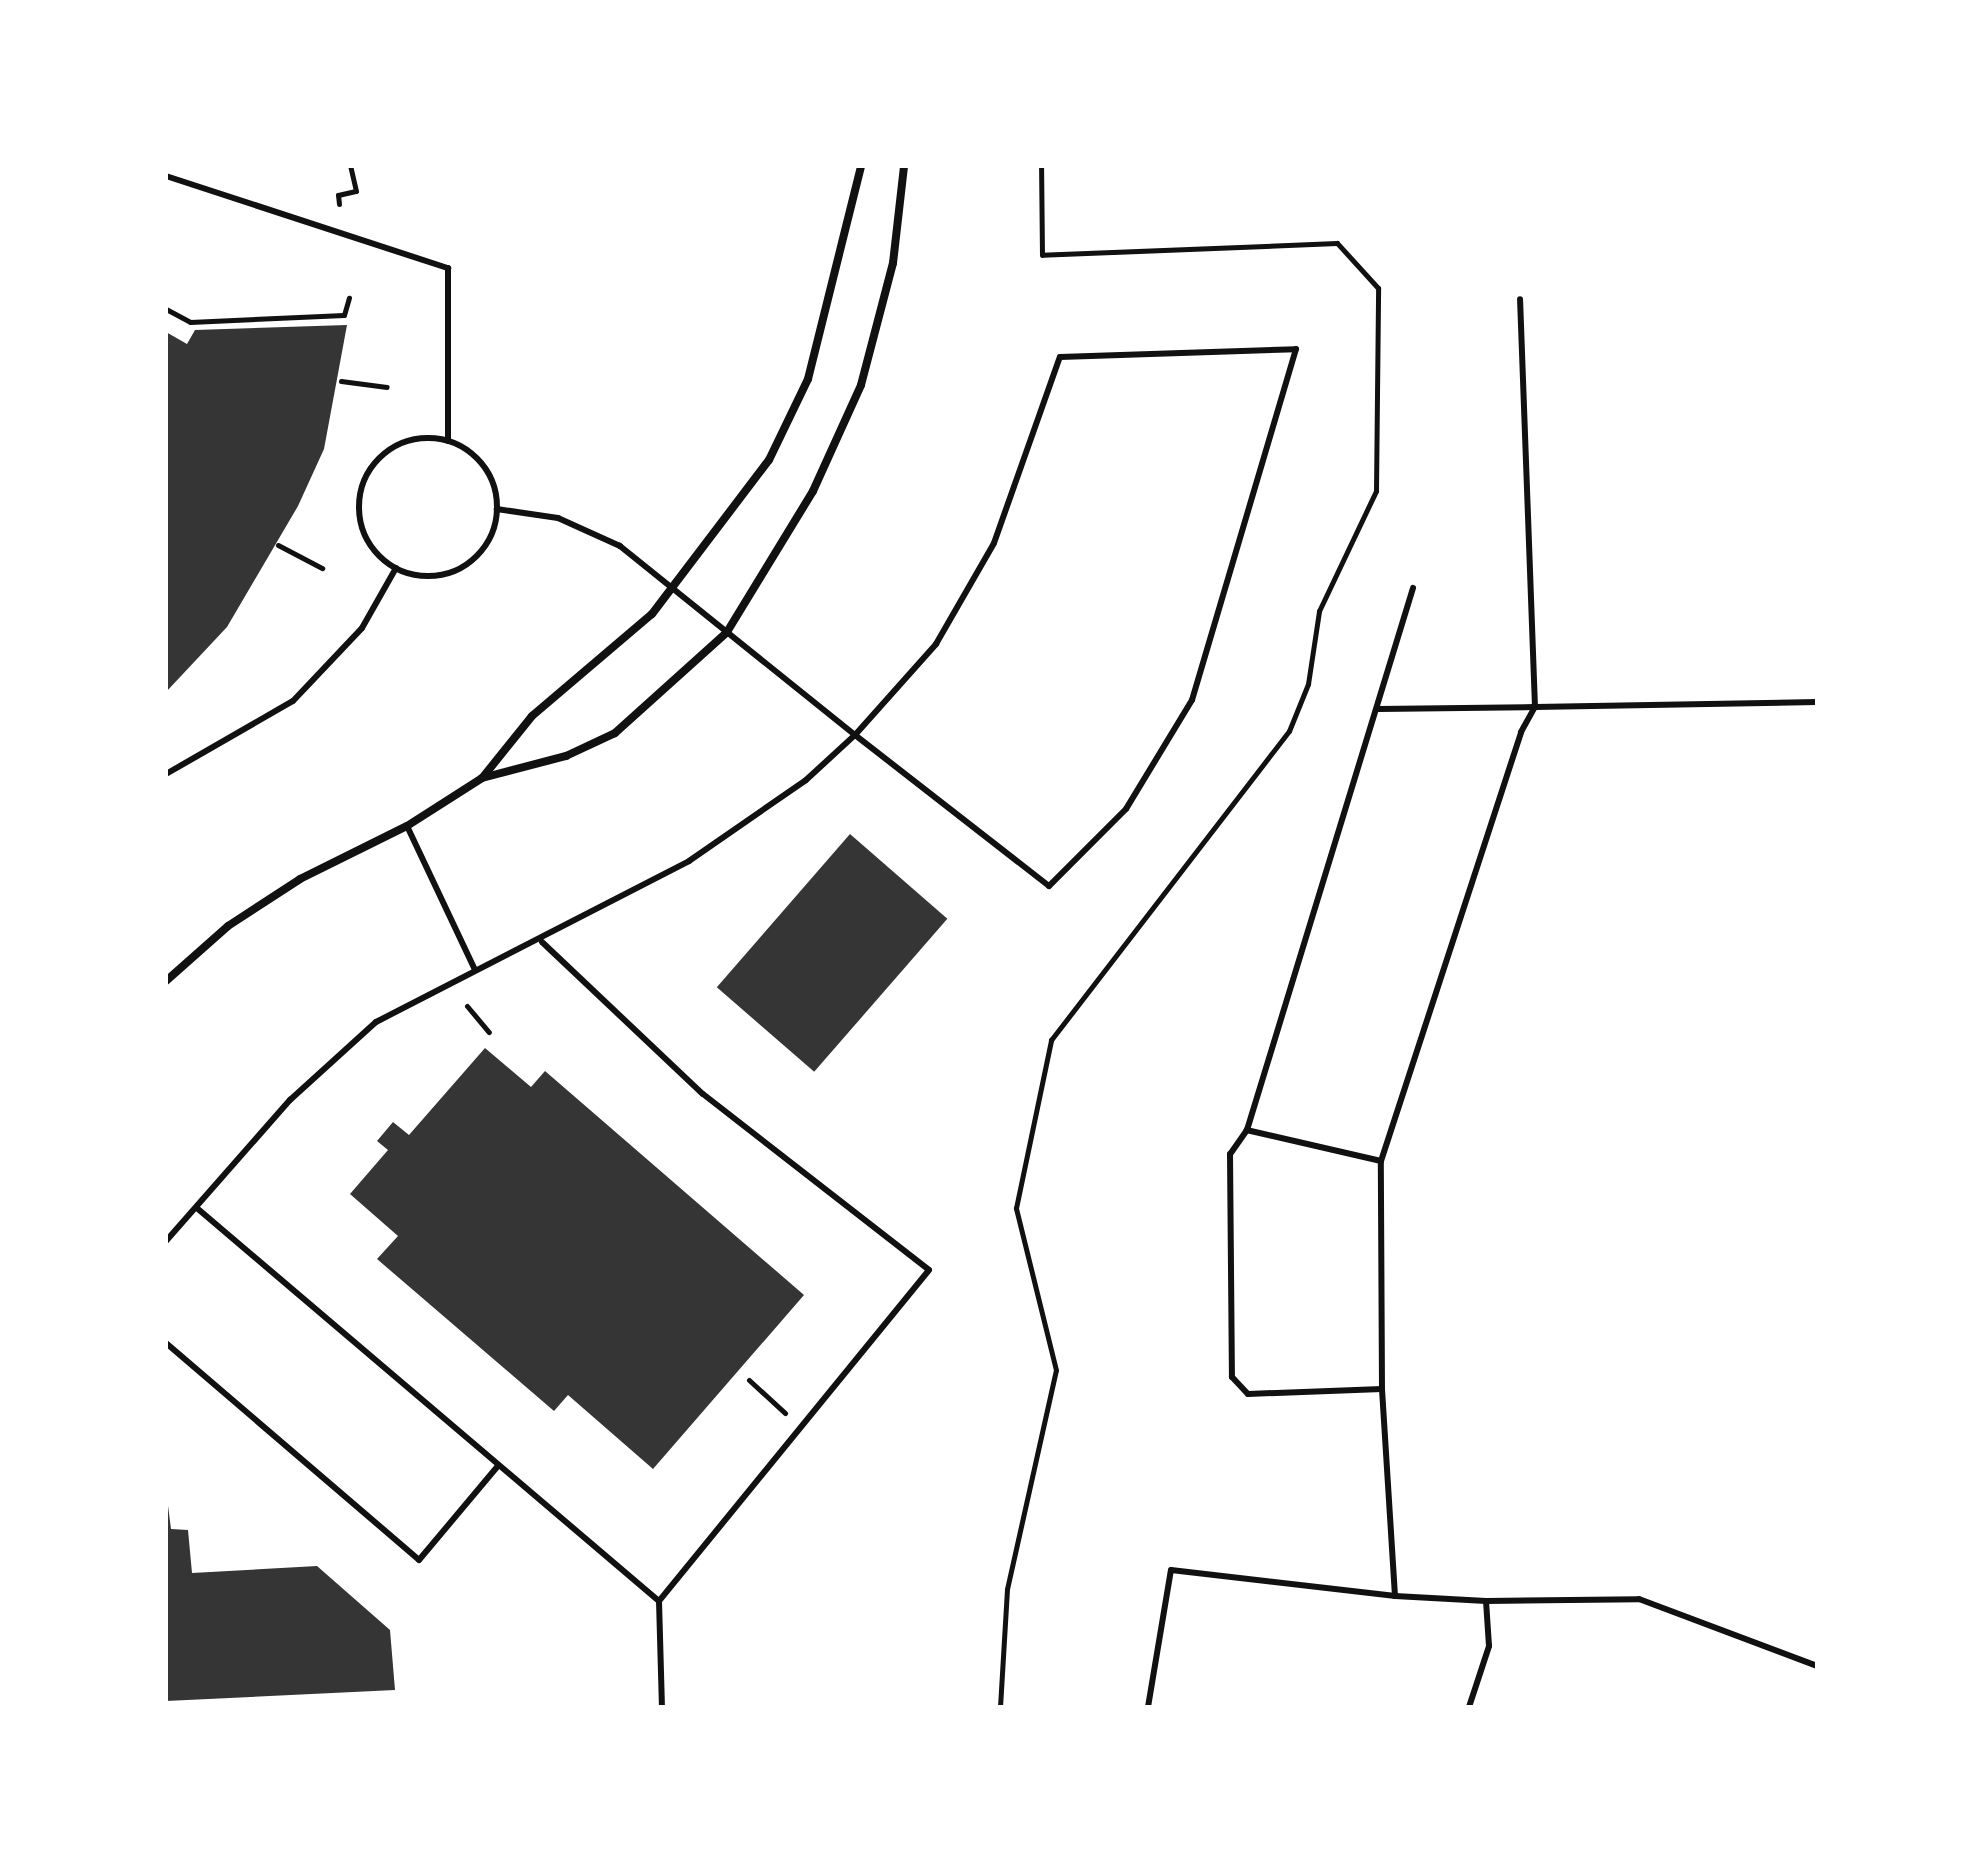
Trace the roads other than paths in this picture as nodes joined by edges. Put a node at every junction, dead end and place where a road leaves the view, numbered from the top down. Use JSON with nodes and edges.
{"nodes":[{"id":1,"x":861,"y":166,"type":"edge"},
{"id":2,"x":904,"y":166,"type":"edge"},
{"id":3,"x":166,"y":176,"type":"edge"},
{"id":4,"x":1520,"y":299,"type":"dead end"},
{"id":5,"x":448,"y":441,"type":"junction"},
{"id":6,"x":497,"y":509,"type":"junction"},
{"id":7,"x":396,"y":568,"type":"junction"},
{"id":8,"x":1413,"y":588,"type":"dead end"},
{"id":9,"x":674,"y":589,"type":"junction"},
{"id":10,"x":727,"y":632,"type":"junction"},
{"id":11,"x":1817,"y":702,"type":"edge"},
{"id":12,"x":1535,"y":707,"type":"junction"},
{"id":13,"x":1379,"y":709,"type":"junction"},
{"id":14,"x":855,"y":735,"type":"junction"},
{"id":15,"x":166,"y":774,"type":"edge"},
{"id":16,"x":482,"y":778,"type":"junction"},
{"id":17,"x":407,"y":826,"type":"junction"},
{"id":18,"x":542,"y":942,"type":"junction"},
{"id":19,"x":475,"y":970,"type":"junction"},
{"id":20,"x":166,"y":981,"type":"edge"},
{"id":21,"x":1247,"y":1130,"type":"junction"},
{"id":22,"x":1381,"y":1161,"type":"junction"},
{"id":23,"x":198,"y":1209,"type":"junction"},
{"id":24,"x":166,"y":1241,"type":"edge"},
{"id":25,"x":166,"y":1343,"type":"edge"},
{"id":26,"x":1382,"y":1389,"type":"junction"},
{"id":27,"x":498,"y":1466,"type":"junction"},
{"id":28,"x":1395,"y":1596,"type":"junction"},
{"id":29,"x":659,"y":1601,"type":"junction"},
{"id":30,"x":1486,"y":1601,"type":"junction"},
{"id":31,"x":1817,"y":1666,"type":"edge"},
{"id":32,"x":662,"y":1707,"type":"edge"},
{"id":33,"x":1148,"y":1707,"type":"edge"},
{"id":34,"x":1469,"y":1707,"type":"edge"}],
"edges":[{"from":1,"to":9,"type":"street"},
{"from":2,"to":10,"type":"street"},
{"from":3,"to":5,"type":"lane"},
{"from":4,"to":12,"type":"lane"},
{"from":5,"to":6,"type":"lane"},
{"from":5,"to":7,"type":"lane"},
{"from":6,"to":7,"type":"lane"},
{"from":6,"to":9,"type":"lane"},
{"from":7,"to":15,"type":"lane"},
{"from":8,"to":13,"type":"lane"},
{"from":9,"to":10,"type":"lane"},
{"from":9,"to":16,"type":"street"},
{"from":10,"to":14,"type":"lane"},
{"from":10,"to":16,"type":"street"},
{"from":11,"to":12,"type":"lane"},
{"from":12,"to":13,"type":"lane"},
{"from":12,"to":22,"type":"lane"},
{"from":13,"to":21,"type":"lane"},
{"from":14,"to":14,"type":"lane"},
{"from":14,"to":18,"type":"lane"},
{"from":16,"to":17,"type":"street"},
{"from":17,"to":19,"type":"lane"},
{"from":17,"to":20,"type":"street"},
{"from":18,"to":19,"type":"lane"},
{"from":18,"to":29,"type":"lane"},
{"from":19,"to":23,"type":"lane"},
{"from":21,"to":22,"type":"lane"},
{"from":21,"to":26,"type":"lane"},
{"from":22,"to":26,"type":"lane"},
{"from":23,"to":24,"type":"lane"},
{"from":23,"to":27,"type":"lane"},
{"from":25,"to":27,"type":"lane"},
{"from":26,"to":28,"type":"lane"},
{"from":27,"to":29,"type":"lane"},
{"from":28,"to":30,"type":"lane"},
{"from":28,"to":33,"type":"lane"},
{"from":29,"to":32,"type":"lane"},
{"from":30,"to":31,"type":"lane"},
{"from":30,"to":34,"type":"lane"}]}
